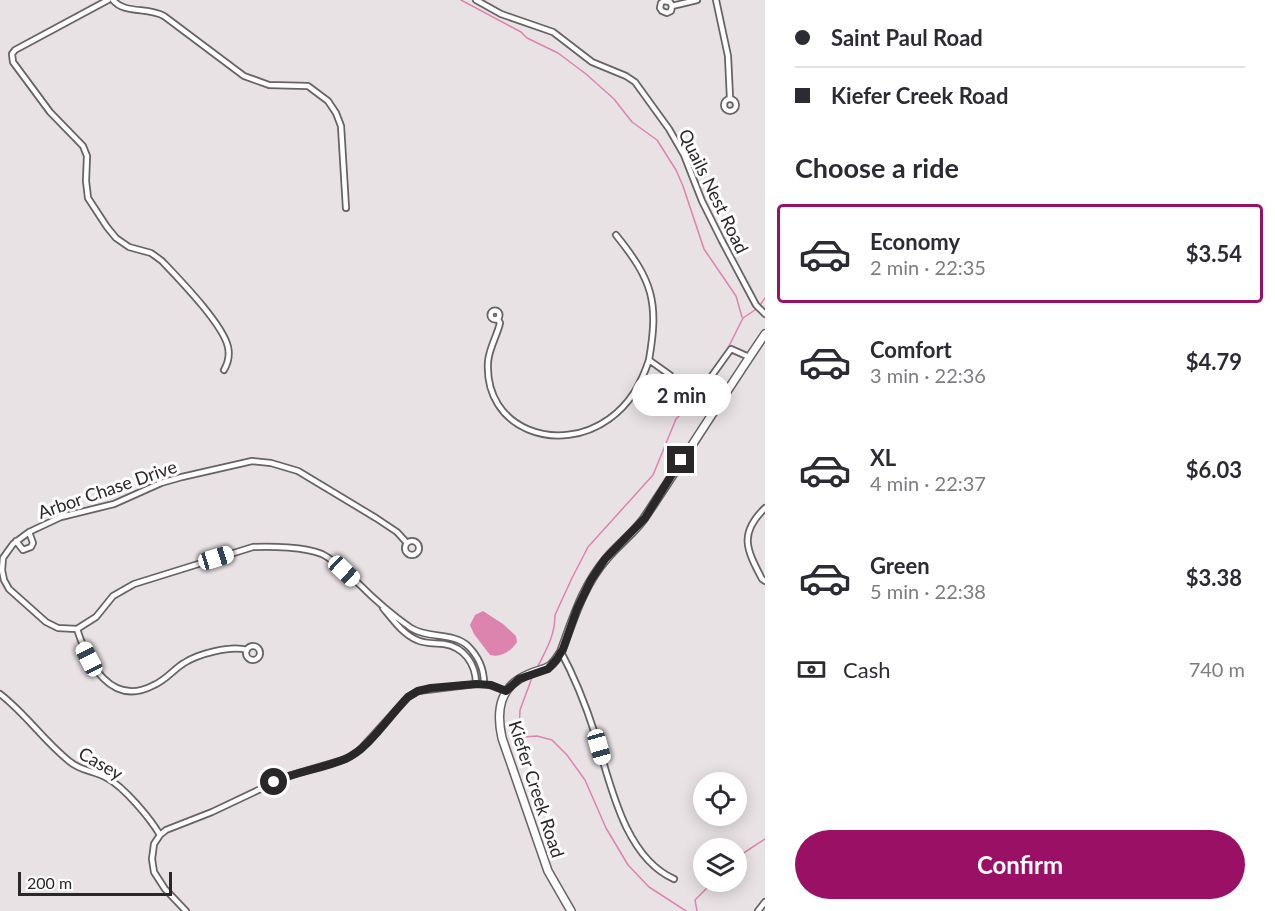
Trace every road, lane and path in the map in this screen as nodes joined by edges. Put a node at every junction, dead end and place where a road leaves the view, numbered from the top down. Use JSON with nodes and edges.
{"nodes":[{"id":1,"x":108,"y":0,"type":"edge"},
{"id":2,"x":113,"y":0,"type":"edge"},
{"id":3,"x":476,"y":0,"type":"edge"},
{"id":4,"x":697,"y":0,"type":"edge"},
{"id":5,"x":716,"y":0,"type":"edge"},
{"id":6,"x":672,"y":6,"type":"dead end"},
{"id":7,"x":730,"y":98,"type":"dead end"},
{"id":8,"x":346,"y":208,"type":"dead end"},
{"id":9,"x":616,"y":235,"type":"dead end"},
{"id":10,"x":765,"y":314,"type":"edge"},
{"id":11,"x":498,"y":319,"type":"dead end"},
{"id":12,"x":765,"y":334,"type":"edge"},
{"id":13,"x":750,"y":357,"type":"junction"},
{"id":14,"x":649,"y":360,"type":"junction"},
{"id":15,"x":224,"y":370,"type":"dead end"},
{"id":16,"x":765,"y":508,"type":"edge"},
{"id":17,"x":29,"y":532,"type":"junction"},
{"id":18,"x":16,"y":541,"type":"junction"},
{"id":19,"x":407,"y":543,"type":"dead end"},
{"id":20,"x":765,"y":581,"type":"edge"},
{"id":21,"x":375,"y":600,"type":"junction"},
{"id":22,"x":77,"y":629,"type":"junction"},
{"id":23,"x":247,"y":650,"type":"dead end"},
{"id":24,"x":561,"y":652,"type":"junction"},
{"id":25,"x":481,"y":664,"type":"junction"},
{"id":26,"x":474,"y":667,"type":"junction"},
{"id":27,"x":484,"y":683,"type":"junction"},
{"id":28,"x":476,"y":684,"type":"junction"},
{"id":29,"x":506,"y":691,"type":"junction"},
{"id":30,"x":0,"y":694,"type":"edge"},
{"id":31,"x":160,"y":835,"type":"junction"},
{"id":32,"x":674,"y":879,"type":"dead end"},
{"id":33,"x":765,"y":902,"type":"edge"},
{"id":34,"x":186,"y":911,"type":"edge"},
{"id":35,"x":571,"y":911,"type":"edge"},
{"id":36,"x":759,"y":911,"type":"edge"}],
"edges":[{"from":1,"to":15,"type":"street"},
{"from":2,"to":8,"type":"street"},
{"from":3,"to":10,"type":"street","name":"Quails Nest Road"},
{"from":4,"to":6,"type":"street"},
{"from":5,"to":7,"type":"street"},
{"from":9,"to":14,"type":"street"},
{"from":11,"to":14,"type":"street"},
{"from":12,"to":13,"type":"street"},
{"from":13,"to":14,"type":"street"},
{"from":13,"to":24,"type":"street"},
{"from":16,"to":20,"type":"street"},
{"from":17,"to":18,"type":"street","name":"Arbor Chase Drive"},
{"from":17,"to":18,"type":"street"},
{"from":17,"to":19,"type":"street","name":"Arbor Chase Drive"},
{"from":18,"to":22,"type":"street","name":"Arbor Chase Drive"},
{"from":21,"to":22,"type":"street"},
{"from":21,"to":25,"type":"street"},
{"from":21,"to":26,"type":"street"},
{"from":22,"to":23,"type":"street"},
{"from":24,"to":29,"type":"street"},
{"from":24,"to":32,"type":"street"},
{"from":25,"to":26,"type":"street"},
{"from":25,"to":27,"type":"street"},
{"from":26,"to":28,"type":"street"},
{"from":27,"to":28,"type":"street"},
{"from":27,"to":29,"type":"street"},
{"from":28,"to":31,"type":"street"},
{"from":29,"to":35,"type":"street","name":"Kiefer Creek Road"},
{"from":30,"to":31,"type":"street","name":"Casey"},
{"from":31,"to":34,"type":"street"},
{"from":33,"to":36,"type":"street"}]}
